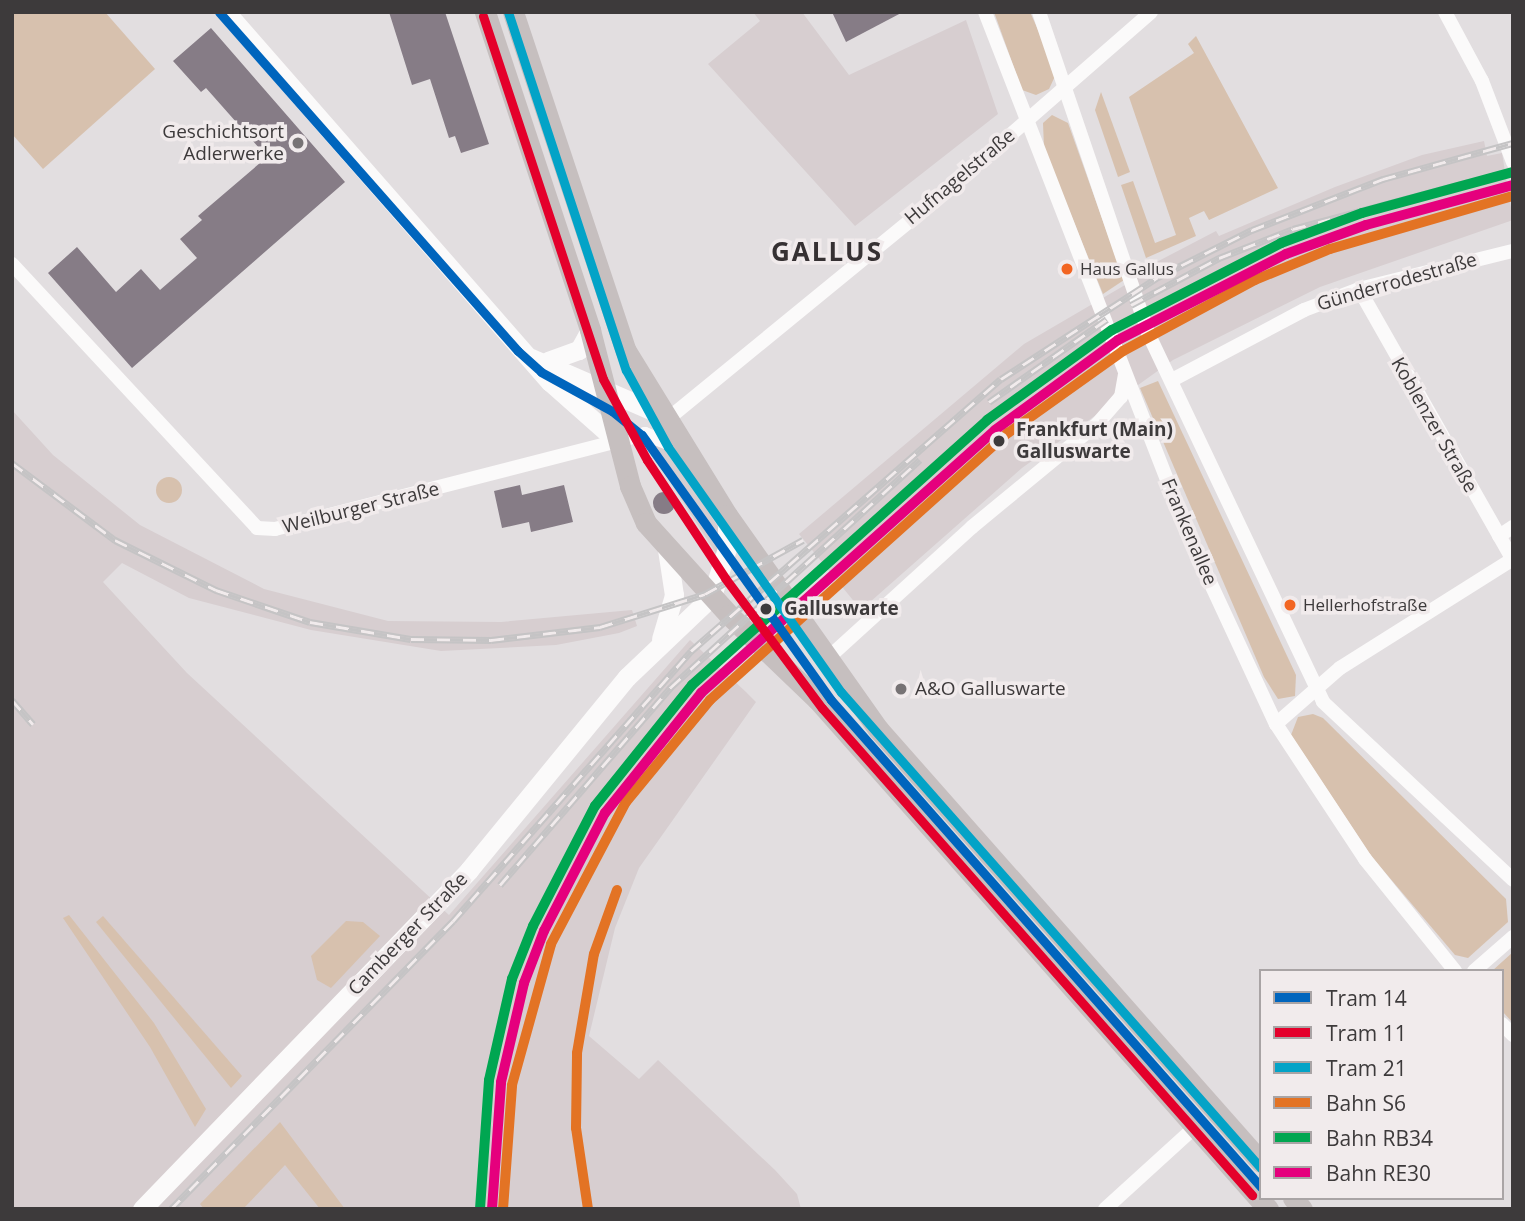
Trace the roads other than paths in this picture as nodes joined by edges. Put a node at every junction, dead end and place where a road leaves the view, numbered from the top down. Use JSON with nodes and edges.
{"nodes":[{"id":1,"x":226,"y":12,"type":"edge"},
{"id":2,"x":485,"y":12,"type":"edge"},
{"id":3,"x":513,"y":12,"type":"edge"},
{"id":4,"x":985,"y":12,"type":"edge"},
{"id":5,"x":1040,"y":12,"type":"edge"},
{"id":6,"x":1151,"y":12,"type":"edge"},
{"id":7,"x":1445,"y":12,"type":"edge"},
{"id":8,"x":1066,"y":89,"type":"junction"},
{"id":9,"x":1026,"y":122,"type":"junction"},
{"id":10,"x":1513,"y":162,"type":"edge"},
{"id":11,"x":1513,"y":251,"type":"edge"},
{"id":12,"x":12,"y":264,"type":"edge"},
{"id":13,"x":1359,"y":289,"type":"junction"},
{"id":14,"x":590,"y":330,"type":"junction"},
{"id":15,"x":539,"y":360,"type":"junction"},
{"id":16,"x":1126,"y":370,"type":"junction"},
{"id":17,"x":1172,"y":380,"type":"junction"},
{"id":18,"x":608,"y":393,"type":"junction"},
{"id":19,"x":669,"y":418,"type":"junction"},
{"id":20,"x":619,"y":443,"type":"junction"},
{"id":21,"x":688,"y":453,"type":"junction"},
{"id":22,"x":727,"y":515,"type":"junction"},
{"id":23,"x":1513,"y":527,"type":"edge"},
{"id":24,"x":1499,"y":536,"type":"junction"},
{"id":25,"x":667,"y":549,"type":"junction"},
{"id":26,"x":1513,"y":560,"type":"edge"},
{"id":27,"x":712,"y":596,"type":"junction"},
{"id":28,"x":658,"y":645,"type":"junction"},
{"id":29,"x":827,"y":659,"type":"junction"},
{"id":30,"x":1316,"y":686,"type":"junction"},
{"id":31,"x":1276,"y":724,"type":"junction"},
{"id":32,"x":1513,"y":880,"type":"edge"},
{"id":33,"x":1050,"y":923,"type":"junction"},
{"id":34,"x":1513,"y":937,"type":"edge"},
{"id":35,"x":1031,"y":940,"type":"junction"},
{"id":36,"x":1453,"y":969,"type":"edge"},
{"id":37,"x":1476,"y":969,"type":"edge"},
{"id":38,"x":1195,"y":1127,"type":"junction"},
{"id":39,"x":1259,"y":1159,"type":"edge"},
{"id":40,"x":1259,"y":1199,"type":"edge"},
{"id":41,"x":142,"y":1209,"type":"edge"},
{"id":42,"x":1105,"y":1209,"type":"edge"}],
"edges":[{"from":1,"to":15,"type":"street"},
{"from":2,"to":14,"type":"main road"},
{"from":3,"to":19,"type":"main road"},
{"from":4,"to":9,"type":"street","name":"Frankenallee"},
{"from":5,"to":8,"type":"street"},
{"from":6,"to":8,"type":"street","name":"Hufnagelstraße"},
{"from":7,"to":10,"type":"street"},
{"from":8,"to":9,"type":"street","name":"Hufnagelstraße"},
{"from":8,"to":17,"type":"street"},
{"from":9,"to":16,"type":"street","name":"Frankenallee"},
{"from":9,"to":19,"type":"street","name":"Hufnagelstraße"},
{"from":11,"to":13,"type":"street","name":"Günderrodestraße"},
{"from":12,"to":20,"type":"street","name":"Weilburger Straße"},
{"from":13,"to":17,"type":"street","name":"Günderrodestraße"},
{"from":13,"to":24,"type":"street","name":"Koblenzer Straße"},
{"from":14,"to":15,"type":"street"},
{"from":14,"to":18,"type":"main road"},
{"from":15,"to":18,"type":"street"},
{"from":15,"to":20,"type":"street"},
{"from":16,"to":29,"type":"street"},
{"from":16,"to":31,"type":"street","name":"Frankenallee"},
{"from":17,"to":30,"type":"street"},
{"from":18,"to":19,"type":"street"},
{"from":18,"to":20,"type":"main road"},
{"from":19,"to":21,"type":"main road"},
{"from":20,"to":21,"type":"street","name":"Weilburger Straße"},
{"from":20,"to":25,"type":"main road"},
{"from":21,"to":22,"type":"main road"},
{"from":22,"to":27,"type":"street"},
{"from":22,"to":29,"type":"main road"},
{"from":23,"to":24,"type":"street"},
{"from":24,"to":26,"type":"street","name":"Koblenzer Straße"},
{"from":25,"to":27,"type":"main road"},
{"from":25,"to":28,"type":"street","name":"Camberger Straße"},
{"from":26,"to":30,"type":"street"},
{"from":27,"to":28,"type":"street","name":"Camberger Straße"},
{"from":27,"to":35,"type":"main road"},
{"from":28,"to":41,"type":"street","name":"Camberger Straße"},
{"from":29,"to":33,"type":"main road"},
{"from":30,"to":31,"type":"street"},
{"from":30,"to":32,"type":"street"},
{"from":31,"to":36,"type":"street","name":"Frankenallee"},
{"from":33,"to":35,"type":"street"},
{"from":33,"to":39,"type":"main road"},
{"from":34,"to":37,"type":"street"},
{"from":35,"to":38,"type":"main road"},
{"from":38,"to":40,"type":"main road"},
{"from":38,"to":42,"type":"street"}]}
